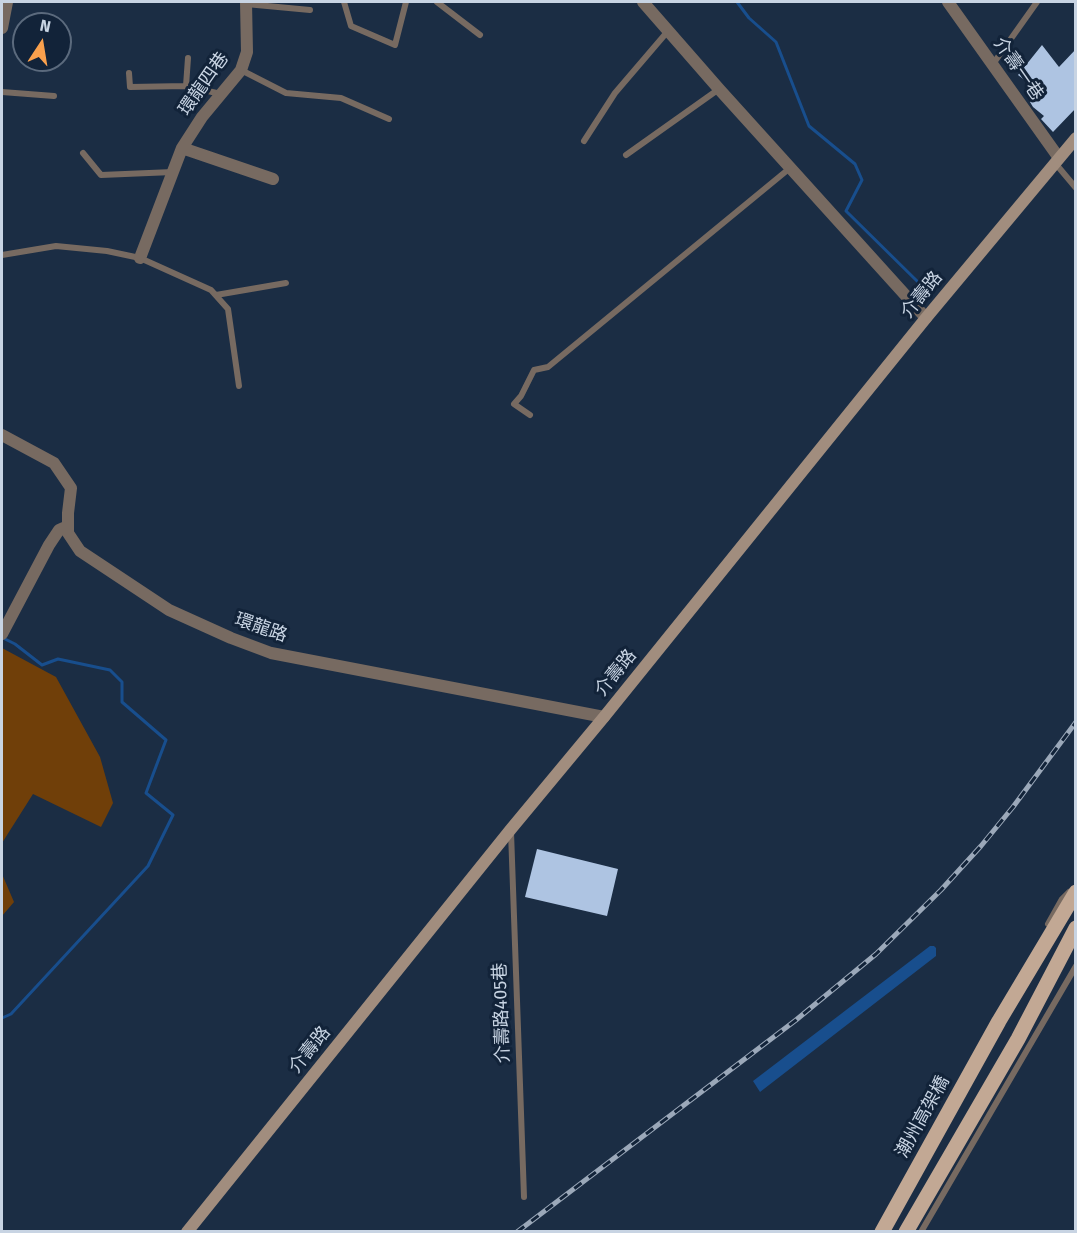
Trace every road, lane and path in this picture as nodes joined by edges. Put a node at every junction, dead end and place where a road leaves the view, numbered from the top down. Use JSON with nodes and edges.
{"nodes":[{"id":1,"x":7,"y":2,"type":"edge"},
{"id":2,"x":344,"y":2,"type":"edge"},
{"id":3,"x":406,"y":2,"type":"edge"},
{"id":4,"x":437,"y":2,"type":"edge"},
{"id":5,"x":643,"y":2,"type":"edge"},
{"id":6,"x":948,"y":2,"type":"edge"},
{"id":7,"x":1037,"y":2,"type":"edge"},
{"id":8,"x":246,"y":3,"type":"edge"},
{"id":9,"x":310,"y":10,"type":"dead end"},
{"id":10,"x":2,"y":28,"type":"edge"},
{"id":11,"x":668,"y":31,"type":"junction"},
{"id":12,"x":480,"y":35,"type":"dead end"},
{"id":13,"x":188,"y":58,"type":"dead end"},
{"id":14,"x":993,"y":64,"type":"junction"},
{"id":15,"x":241,"y":70,"type":"junction"},
{"id":16,"x":129,"y":73,"type":"dead end"},
{"id":17,"x":186,"y":86,"type":"junction"},
{"id":18,"x":718,"y":89,"type":"junction"},
{"id":19,"x":2,"y":92,"type":"edge"},
{"id":20,"x":221,"y":94,"type":"junction"},
{"id":21,"x":54,"y":96,"type":"dead end"},
{"id":22,"x":389,"y":119,"type":"dead end"},
{"id":23,"x":1076,"y":138,"type":"edge"},
{"id":24,"x":584,"y":141,"type":"dead end"},
{"id":25,"x":182,"y":148,"type":"junction"},
{"id":26,"x":83,"y":153,"type":"dead end"},
{"id":27,"x":627,"y":155,"type":"dead end"},
{"id":28,"x":1057,"y":160,"type":"junction"},
{"id":29,"x":790,"y":168,"type":"junction"},
{"id":30,"x":173,"y":172,"type":"junction"},
{"id":31,"x":273,"y":179,"type":"dead end"},
{"id":32,"x":1076,"y":188,"type":"edge"},
{"id":33,"x":2,"y":255,"type":"edge"},
{"id":34,"x":140,"y":258,"type":"junction"},
{"id":35,"x":286,"y":282,"type":"dead end"},
{"id":36,"x":216,"y":295,"type":"junction"},
{"id":37,"x":927,"y":318,"type":"junction"},
{"id":38,"x":239,"y":386,"type":"dead end"},
{"id":39,"x":530,"y":415,"type":"dead end"},
{"id":40,"x":2,"y":435,"type":"edge"},
{"id":41,"x":68,"y":526,"type":"junction"},
{"id":42,"x":2,"y":632,"type":"edge"},
{"id":43,"x":604,"y":717,"type":"junction"},
{"id":44,"x":511,"y":829,"type":"junction"},
{"id":45,"x":1076,"y":885,"type":"edge"},
{"id":46,"x":1076,"y":892,"type":"edge"},
{"id":47,"x":1076,"y":928,"type":"edge"},
{"id":48,"x":1076,"y":966,"type":"edge"},
{"id":49,"x":524,"y":1197,"type":"dead end"},
{"id":50,"x":187,"y":1232,"type":"edge"},
{"id":51,"x":876,"y":1232,"type":"edge"},
{"id":52,"x":882,"y":1232,"type":"edge"},
{"id":53,"x":906,"y":1232,"type":"edge"},
{"id":54,"x":921,"y":1232,"type":"edge"}],
"edges":[{"from":1,"to":10,"type":"street"},
{"from":2,"to":3,"type":"lane"},
{"from":4,"to":12,"type":"lane"},
{"from":5,"to":11,"type":"street"},
{"from":6,"to":14,"type":"street","name":"介壽一巷"},
{"from":7,"to":14,"type":"lane"},
{"from":8,"to":9,"type":"lane"},
{"from":8,"to":15,"type":"street","name":"環龍四巷"},
{"from":11,"to":18,"type":"street"},
{"from":11,"to":24,"type":"lane"},
{"from":13,"to":17,"type":"lane"},
{"from":14,"to":28,"type":"street","name":"介壽一巷"},
{"from":15,"to":20,"type":"street","name":"環龍四巷"},
{"from":15,"to":22,"type":"lane"},
{"from":16,"to":17,"type":"lane"},
{"from":17,"to":20,"type":"lane"},
{"from":18,"to":27,"type":"lane"},
{"from":18,"to":29,"type":"street"},
{"from":19,"to":21,"type":"lane"},
{"from":20,"to":25,"type":"street","name":"環龍四巷"},
{"from":23,"to":28,"type":"main road","name":"介壽路"},
{"from":25,"to":30,"type":"street","name":"環龍四巷"},
{"from":25,"to":31,"type":"street"},
{"from":26,"to":30,"type":"lane"},
{"from":28,"to":32,"type":"lane"},
{"from":28,"to":37,"type":"main road","name":"介壽路"},
{"from":29,"to":37,"type":"street"},
{"from":29,"to":39,"type":"lane"},
{"from":30,"to":34,"type":"street","name":"環龍四巷"},
{"from":33,"to":34,"type":"lane"},
{"from":34,"to":36,"type":"lane"},
{"from":35,"to":36,"type":"lane"},
{"from":36,"to":38,"type":"lane"},
{"from":37,"to":43,"type":"main road","name":"介壽路"},
{"from":40,"to":41,"type":"street"},
{"from":41,"to":42,"type":"street"},
{"from":41,"to":43,"type":"street","name":"環龍路"},
{"from":43,"to":44,"type":"main road","name":"介壽路"},
{"from":44,"to":49,"type":"lane","name":"介壽路405巷"},
{"from":44,"to":50,"type":"main road","name":"介壽路"},
{"from":45,"to":51,"type":"lane"},
{"from":46,"to":52,"type":"main road","name":"潮州高架橋"},
{"from":47,"to":53,"type":"main road"},
{"from":48,"to":54,"type":"lane"}]}
